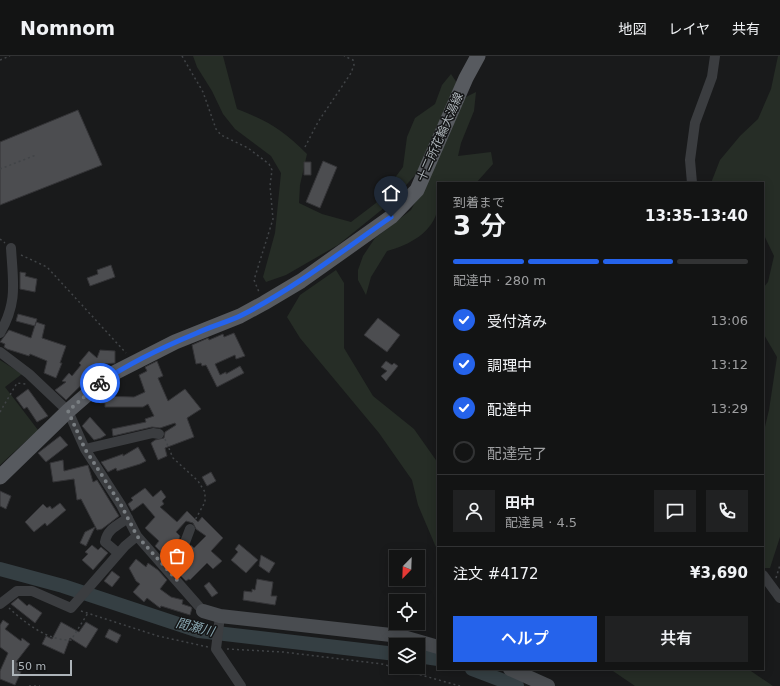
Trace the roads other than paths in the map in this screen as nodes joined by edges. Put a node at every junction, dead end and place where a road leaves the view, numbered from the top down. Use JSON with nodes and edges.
{"nodes":[{"id":1,"x":478,"y":56,"type":"edge"},
{"id":2,"x":715,"y":56,"type":"edge"},
{"id":3,"x":692,"y":182,"type":"edge"},
{"id":4,"x":11,"y":248,"type":"road end"},
{"id":5,"x":0,"y":333,"type":"edge"},
{"id":6,"x":0,"y":352,"type":"edge"},
{"id":7,"x":68,"y":411,"type":"junction"},
{"id":8,"x":159,"y":434,"type":"road end"},
{"id":9,"x":85,"y":449,"type":"junction"},
{"id":10,"x":0,"y":477,"type":"edge"},
{"id":11,"x":128,"y":518,"type":"junction"},
{"id":12,"x":190,"y":529,"type":"road end"},
{"id":13,"x":137,"y":536,"type":"junction"},
{"id":14,"x":118,"y":553,"type":"junction"},
{"id":15,"x":168,"y":569,"type":"junction"},
{"id":16,"x":764,"y":576,"type":"edge"},
{"id":17,"x":780,"y":598,"type":"edge"},
{"id":18,"x":1,"y":602,"type":"edge"},
{"id":19,"x":203,"y":611,"type":"joint"},
{"id":20,"x":220,"y":619,"type":"junction"},
{"id":21,"x":437,"y":647,"type":"edge"},
{"id":22,"x":512,"y":670,"type":"edge"},
{"id":23,"x":241,"y":686,"type":"edge"},
{"id":24,"x":548,"y":686,"type":"edge"}],
"edges":[{"from":1,"to":7,"type":"main road","name":"十二所花輪大湯線"},
{"from":2,"to":3,"type":"street"},
{"from":4,"to":5,"type":"street"},
{"from":6,"to":7,"type":"street"},
{"from":7,"to":9,"type":"street"},
{"from":7,"to":10,"type":"main road","name":"十二所花輪大湯線"},
{"from":8,"to":9,"type":"street"},
{"from":9,"to":11,"type":"street"},
{"from":11,"to":13,"type":"street"},
{"from":11,"to":14,"type":"street"},
{"from":12,"to":15,"type":"street"},
{"from":13,"to":14,"type":"street"},
{"from":13,"to":15,"type":"street"},
{"from":14,"to":18,"type":"street"},
{"from":15,"to":19,"type":"street"},
{"from":16,"to":17,"type":"street"},
{"from":19,"to":20,"type":"street"},
{"from":20,"to":21,"type":"street"},
{"from":20,"to":23,"type":"street"},
{"from":22,"to":24,"type":"street"}]}
